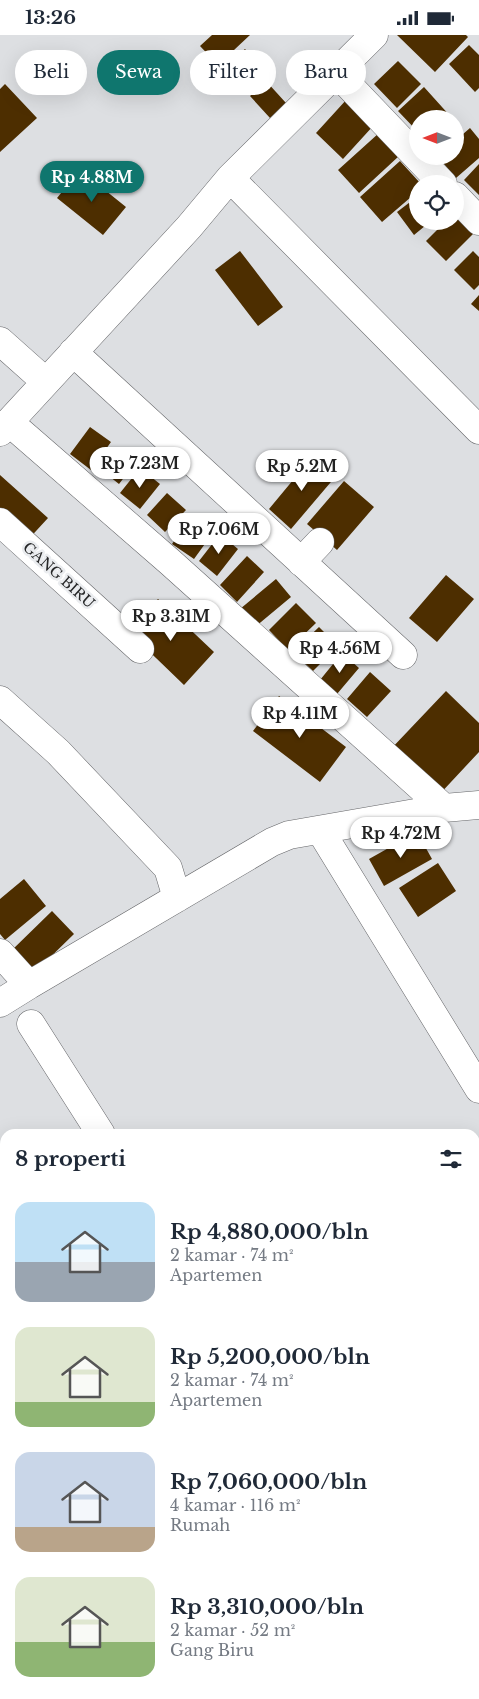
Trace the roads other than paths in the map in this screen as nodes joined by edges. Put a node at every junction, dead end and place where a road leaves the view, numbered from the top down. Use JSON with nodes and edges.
{"nodes":[{"id":1,"x":374,"y":35,"type":"edge"},
{"id":2,"x":359,"y":50,"type":"edge"},
{"id":3,"x":315,"y":95,"type":"edge"},
{"id":4,"x":358,"y":95,"type":"edge"},
{"id":5,"x":435,"y":175,"type":"edge"},
{"id":6,"x":230,"y":178,"type":"junction"},
{"id":7,"x":464,"y":205,"type":"edge"},
{"id":8,"x":479,"y":221,"type":"edge"},
{"id":9,"x":0,"y":341,"type":"edge"},
{"id":10,"x":73,"y":352,"type":"junction"},
{"id":11,"x":46,"y":382,"type":"junction"},
{"id":12,"x":4,"y":427,"type":"edge"},
{"id":13,"x":479,"y":430,"type":"edge"},
{"id":14,"x":0,"y":522,"type":"edge"},
{"id":15,"x":320,"y":542,"type":"dead end"},
{"id":16,"x":301,"y":562,"type":"junction"},
{"id":17,"x":140,"y":649,"type":"dead end"},
{"id":18,"x":402,"y":655,"type":"dead end"},
{"id":19,"x":0,"y":701,"type":"edge"},
{"id":20,"x":479,"y":805,"type":"edge"},
{"id":21,"x":444,"y":808,"type":"junction"},
{"id":22,"x":320,"y":830,"type":"junction"},
{"id":23,"x":177,"y":898,"type":"junction"},
{"id":24,"x":0,"y":953,"type":"edge"},
{"id":25,"x":29,"y":985,"type":"junction"},
{"id":26,"x":0,"y":1003,"type":"edge"},
{"id":27,"x":31,"y":1024,"type":"dead end"},
{"id":28,"x":479,"y":1089,"type":"edge"},
{"id":29,"x":98,"y":1129,"type":"edge"}],
"edges":[{"from":1,"to":2,"type":"street"},
{"from":3,"to":6,"type":"street"},
{"from":4,"to":5,"type":"street"},
{"from":6,"to":10,"type":"street"},
{"from":6,"to":13,"type":"street"},
{"from":7,"to":8,"type":"street"},
{"from":9,"to":11,"type":"street"},
{"from":10,"to":11,"type":"street"},
{"from":10,"to":16,"type":"street"},
{"from":11,"to":12,"type":"street"},
{"from":12,"to":21,"type":"street"},
{"from":14,"to":17,"type":"street","name":"GANG BIRU"},
{"from":15,"to":16,"type":"street"},
{"from":16,"to":18,"type":"street"},
{"from":19,"to":23,"type":"street"},
{"from":20,"to":21,"type":"street"},
{"from":21,"to":22,"type":"street"},
{"from":22,"to":23,"type":"street"},
{"from":22,"to":28,"type":"street"},
{"from":23,"to":25,"type":"street"},
{"from":24,"to":25,"type":"street"},
{"from":25,"to":26,"type":"street"},
{"from":27,"to":29,"type":"street"}]}
